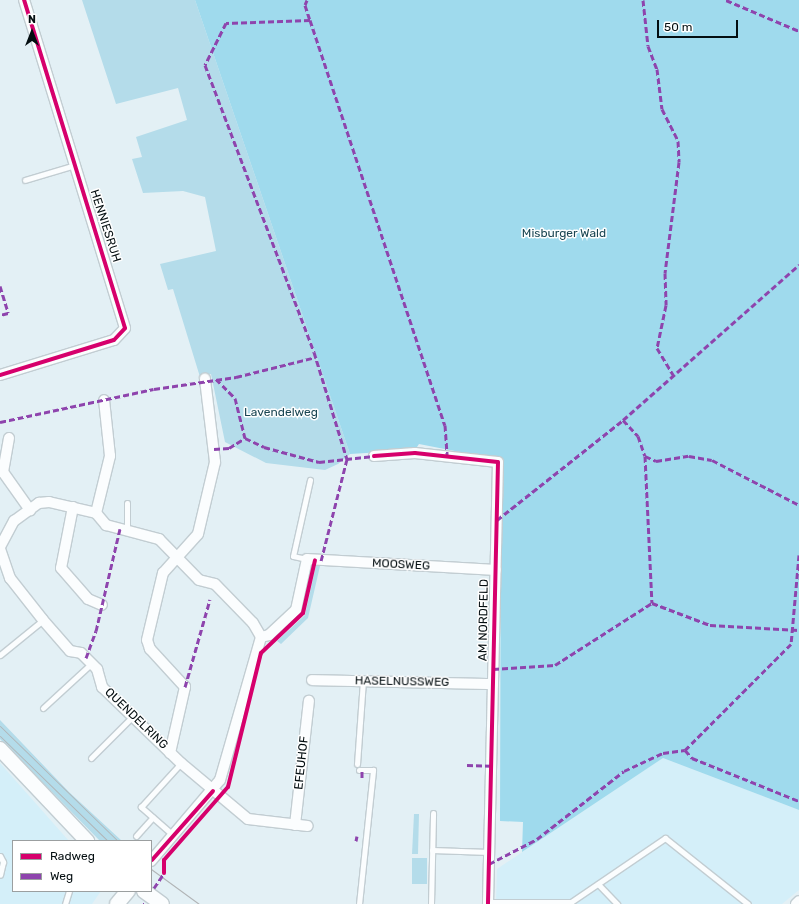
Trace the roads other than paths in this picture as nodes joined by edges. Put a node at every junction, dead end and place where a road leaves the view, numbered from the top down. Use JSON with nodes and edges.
{"nodes":[{"id":1,"x":24,"y":0,"type":"edge"},
{"id":2,"x":75,"y":165,"type":"junction"},
{"id":3,"x":25,"y":180,"type":"dead end"},
{"id":4,"x":0,"y":375,"type":"edge"},
{"id":5,"x":206,"y":380,"type":"dead end"},
{"id":6,"x":104,"y":400,"type":"dead end"},
{"id":7,"x":9,"y":438,"type":"dead end"},
{"id":8,"x":374,"y":456,"type":"dead end"},
{"id":9,"x":310,"y":480,"type":"dead end"},
{"id":10,"x":127,"y":503,"type":"dead end"},
{"id":11,"x":73,"y":507,"type":"junction"},
{"id":12,"x":30,"y":510,"type":"junction"},
{"id":13,"x":96,"y":514,"type":"junction"},
{"id":14,"x":127,"y":531,"type":"junction"},
{"id":15,"x":0,"y":548,"type":"edge"},
{"id":16,"x":176,"y":557,"type":"junction"},
{"id":17,"x":307,"y":559,"type":"junction"},
{"id":18,"x":1,"y":566,"type":"edge"},
{"id":19,"x":496,"y":570,"type":"junction"},
{"id":20,"x":102,"y":605,"type":"dead end"},
{"id":21,"x":43,"y":620,"type":"junction"},
{"id":22,"x":261,"y":637,"type":"junction"},
{"id":23,"x":0,"y":655,"type":"edge"},
{"id":24,"x":92,"y":663,"type":"junction"},
{"id":25,"x":312,"y":680,"type":"dead end"},
{"id":26,"x":363,"y":681,"type":"junction"},
{"id":27,"x":492,"y":684,"type":"junction"},
{"id":28,"x":309,"y":701,"type":"dead end"},
{"id":29,"x":43,"y":708,"type":"dead end"},
{"id":30,"x":132,"y":717,"type":"junction"},
{"id":31,"x":0,"y":749,"type":"edge"},
{"id":32,"x":170,"y":753,"type":"junction"},
{"id":33,"x":91,"y":758,"type":"dead end"},
{"id":34,"x":182,"y":763,"type":"junction"},
{"id":35,"x":357,"y":764,"type":"dead end"},
{"id":36,"x":359,"y":770,"type":"dead end"},
{"id":37,"x":212,"y":791,"type":"junction"},
{"id":38,"x":433,"y":813,"type":"dead end"},
{"id":39,"x":153,"y":817,"type":"junction"},
{"id":40,"x":295,"y":825,"type":"junction"},
{"id":41,"x":308,"y":826,"type":"dead end"},
{"id":42,"x":173,"y":835,"type":"junction"},
{"id":43,"x":136,"y":836,"type":"dead end"},
{"id":44,"x":86,"y":840,"type":"edge"},
{"id":45,"x":432,"y":850,"type":"junction"},
{"id":46,"x":489,"y":852,"type":"junction"},
{"id":47,"x":0,"y":856,"type":"edge"},
{"id":48,"x":152,"y":860,"type":"edge"},
{"id":49,"x":0,"y":874,"type":"edge"},
{"id":50,"x":598,"y":884,"type":"junction"},
{"id":51,"x":69,"y":892,"type":"edge"},
{"id":52,"x":127,"y":892,"type":"edge"},
{"id":53,"x":145,"y":892,"type":"edge"},
{"id":54,"x":799,"y":901,"type":"edge"},
{"id":55,"x":488,"y":903,"type":"edge"},
{"id":56,"x":65,"y":904,"type":"edge"},
{"id":57,"x":117,"y":904,"type":"edge"},
{"id":58,"x":162,"y":904,"type":"edge"},
{"id":59,"x":359,"y":904,"type":"edge"},
{"id":60,"x":431,"y":904,"type":"edge"},
{"id":61,"x":617,"y":904,"type":"edge"},
{"id":62,"x":748,"y":904,"type":"edge"},
{"id":63,"x":796,"y":904,"type":"edge"}],
"edges":[{"from":1,"to":2,"type":"street","name":"HENNIESRUH"},
{"from":2,"to":3,"type":"lane"},
{"from":2,"to":4,"type":"street","name":"HENNIESRUH"},
{"from":5,"to":16,"type":"street"},
{"from":6,"to":13,"type":"street"},
{"from":7,"to":12,"type":"street"},
{"from":8,"to":19,"type":"street","name":"AM NORDFELD"},
{"from":9,"to":17,"type":"lane"},
{"from":10,"to":14,"type":"lane"},
{"from":11,"to":12,"type":"street"},
{"from":11,"to":13,"type":"street"},
{"from":11,"to":20,"type":"street"},
{"from":12,"to":15,"type":"street"},
{"from":13,"to":14,"type":"street"},
{"from":14,"to":16,"type":"street"},
{"from":15,"to":18,"type":"street"},
{"from":16,"to":22,"type":"street"},
{"from":16,"to":32,"type":"street"},
{"from":17,"to":19,"type":"street","name":"MOOSWEG"},
{"from":17,"to":22,"type":"street"},
{"from":18,"to":21,"type":"street"},
{"from":19,"to":27,"type":"street","name":"AM NORDFELD"},
{"from":21,"to":23,"type":"lane"},
{"from":21,"to":24,"type":"street"},
{"from":22,"to":37,"type":"street"},
{"from":24,"to":29,"type":"lane"},
{"from":24,"to":30,"type":"street","name":"QUENDELRING"},
{"from":25,"to":26,"type":"street","name":"HASELNUSSWEG"},
{"from":26,"to":27,"type":"street","name":"HASELNUSSWEG"},
{"from":26,"to":35,"type":"lane"},
{"from":27,"to":46,"type":"street","name":"AM NORDFELD"},
{"from":28,"to":40,"type":"street","name":"EFEUHOF"},
{"from":30,"to":32,"type":"street","name":"QUENDELRING"},
{"from":30,"to":33,"type":"lane"},
{"from":31,"to":44,"type":"main road"},
{"from":32,"to":34,"type":"street","name":"QUENDELRING"},
{"from":34,"to":37,"type":"street","name":"QUENDELRING"},
{"from":34,"to":39,"type":"lane"},
{"from":36,"to":59,"type":"lane"},
{"from":37,"to":40,"type":"street"},
{"from":37,"to":42,"type":"street"},
{"from":38,"to":45,"type":"lane"},
{"from":39,"to":42,"type":"lane"},
{"from":39,"to":43,"type":"lane"},
{"from":40,"to":41,"type":"street"},
{"from":42,"to":48,"type":"street"},
{"from":45,"to":46,"type":"lane"},
{"from":45,"to":60,"type":"lane"},
{"from":46,"to":55,"type":"street","name":"AM NORDFELD"},
{"from":47,"to":49,"type":"lane"},
{"from":50,"to":55,"type":"lane"},
{"from":50,"to":61,"type":"lane"},
{"from":50,"to":62,"type":"lane"},
{"from":51,"to":56,"type":"lane"},
{"from":52,"to":57,"type":"main road"},
{"from":53,"to":58,"type":"main road"},
{"from":54,"to":63,"type":"street"}]}
